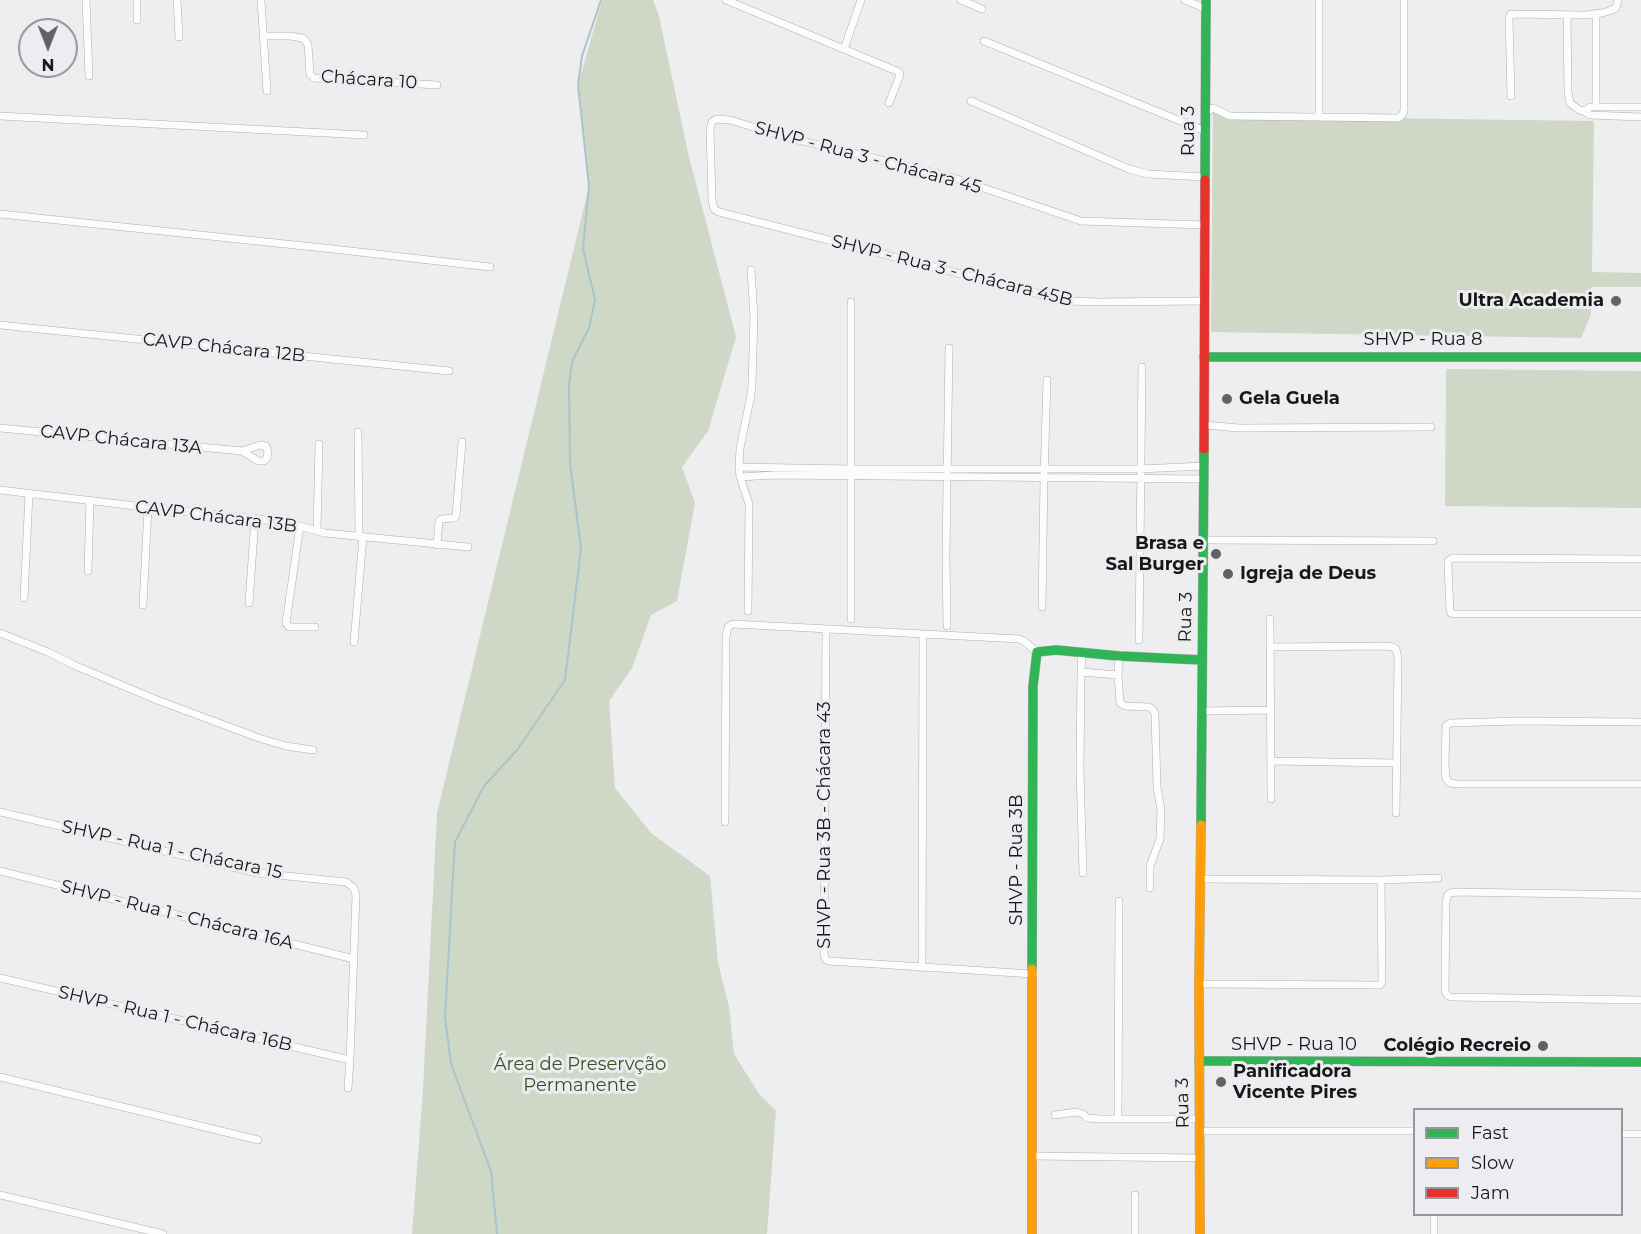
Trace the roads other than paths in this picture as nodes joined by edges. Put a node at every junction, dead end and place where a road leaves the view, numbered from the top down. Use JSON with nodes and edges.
{"nodes":[{"id":1,"x":87,"y":0,"type":"edge"},
{"id":2,"x":137,"y":0,"type":"edge"},
{"id":3,"x":177,"y":0,"type":"edge"},
{"id":4,"x":261,"y":0,"type":"edge"},
{"id":5,"x":726,"y":0,"type":"edge"},
{"id":6,"x":861,"y":0,"type":"edge"},
{"id":7,"x":961,"y":0,"type":"edge"},
{"id":8,"x":1185,"y":0,"type":"edge"},
{"id":9,"x":1319,"y":0,"type":"edge"},
{"id":10,"x":1404,"y":0,"type":"edge"},
{"id":11,"x":1618,"y":0,"type":"edge"},
{"id":12,"x":1206,"y":5,"type":"edge"},
{"id":13,"x":982,"y":9,"type":"dead end"},
{"id":14,"x":1596,"y":14,"type":"junction"},
{"id":15,"x":1568,"y":15,"type":"junction"},
{"id":16,"x":137,"y":20,"type":"dead end"},
{"id":17,"x":263,"y":36,"type":"junction"},
{"id":18,"x":179,"y":37,"type":"dead end"},
{"id":19,"x":984,"y":42,"type":"dead end"},
{"id":20,"x":844,"y":49,"type":"junction"},
{"id":21,"x":89,"y":76,"type":"dead end"},
{"id":22,"x":436,"y":85,"type":"dead end"},
{"id":23,"x":267,"y":91,"type":"dead end"},
{"id":24,"x":1511,"y":96,"type":"dead end"},
{"id":25,"x":971,"y":100,"type":"dead end"},
{"id":26,"x":888,"y":103,"type":"dead end"},
{"id":27,"x":1596,"y":107,"type":"junction"},
{"id":28,"x":1621,"y":107,"type":"junction"},
{"id":29,"x":1641,"y":107,"type":"edge"},
{"id":30,"x":1584,"y":111,"type":"junction"},
{"id":31,"x":1205,"y":113,"type":"junction"},
{"id":32,"x":0,"y":116,"type":"edge"},
{"id":33,"x":1620,"y":116,"type":"junction"},
{"id":34,"x":1319,"y":117,"type":"junction"},
{"id":35,"x":1641,"y":117,"type":"edge"},
{"id":36,"x":1205,"y":131,"type":"junction"},
{"id":37,"x":364,"y":135,"type":"dead end"},
{"id":38,"x":1205,"y":177,"type":"junction"},
{"id":39,"x":712,"y":198,"type":"joint"},
{"id":40,"x":0,"y":214,"type":"edge"},
{"id":41,"x":1205,"y":225,"type":"junction"},
{"id":42,"x":490,"y":267,"type":"dead end"},
{"id":43,"x":751,"y":270,"type":"dead end"},
{"id":44,"x":1205,"y":301,"type":"junction"},
{"id":45,"x":851,"y":302,"type":"dead end"},
{"id":46,"x":0,"y":325,"type":"edge"},
{"id":47,"x":949,"y":348,"type":"dead end"},
{"id":48,"x":1204,"y":357,"type":"junction"},
{"id":49,"x":1641,"y":357,"type":"edge"},
{"id":50,"x":1142,"y":367,"type":"dead end"},
{"id":51,"x":449,"y":372,"type":"dead end"},
{"id":52,"x":1047,"y":380,"type":"dead end"},
{"id":53,"x":1204,"y":425,"type":"junction"},
{"id":54,"x":1431,"y":427,"type":"dead end"},
{"id":55,"x":0,"y":428,"type":"edge"},
{"id":56,"x":357,"y":432,"type":"dead end"},
{"id":57,"x":462,"y":442,"type":"dead end"},
{"id":58,"x":320,"y":444,"type":"dead end"},
{"id":59,"x":242,"y":451,"type":"dead end"},
{"id":60,"x":1203,"y":466,"type":"junction"},
{"id":61,"x":740,"y":467,"type":"junction"},
{"id":62,"x":948,"y":468,"type":"junction"},
{"id":63,"x":1044,"y":468,"type":"junction"},
{"id":64,"x":1166,"y":468,"type":"junction"},
{"id":65,"x":1140,"y":469,"type":"junction"},
{"id":66,"x":850,"y":473,"type":"junction"},
{"id":67,"x":740,"y":477,"type":"junction"},
{"id":68,"x":947,"y":477,"type":"junction"},
{"id":69,"x":1044,"y":478,"type":"junction"},
{"id":70,"x":1140,"y":478,"type":"junction"},
{"id":71,"x":1166,"y":479,"type":"junction"},
{"id":72,"x":1204,"y":479,"type":"junction"},
{"id":73,"x":0,"y":490,"type":"edge"},
{"id":74,"x":29,"y":494,"type":"junction"},
{"id":75,"x":90,"y":501,"type":"junction"},
{"id":76,"x":148,"y":508,"type":"junction"},
{"id":77,"x":255,"y":518,"type":"junction"},
{"id":78,"x":300,"y":526,"type":"junction"},
{"id":79,"x":317,"y":531,"type":"junction"},
{"id":80,"x":361,"y":537,"type":"junction"},
{"id":81,"x":1204,"y":540,"type":"junction"},
{"id":82,"x":1433,"y":541,"type":"dead end"},
{"id":83,"x":438,"y":545,"type":"junction"},
{"id":84,"x":468,"y":547,"type":"dead end"},
{"id":85,"x":1641,"y":559,"type":"edge"},
{"id":86,"x":88,"y":571,"type":"dead end"},
{"id":87,"x":24,"y":598,"type":"dead end"},
{"id":88,"x":249,"y":603,"type":"dead end"},
{"id":89,"x":143,"y":604,"type":"dead end"},
{"id":90,"x":1042,"y":607,"type":"dead end"},
{"id":91,"x":748,"y":611,"type":"dead end"},
{"id":92,"x":1641,"y":614,"type":"edge"},
{"id":93,"x":851,"y":619,"type":"dead end"},
{"id":94,"x":1270,"y":619,"type":"dead end"},
{"id":95,"x":947,"y":626,"type":"dead end"},
{"id":96,"x":315,"y":627,"type":"dead end"},
{"id":97,"x":826,"y":629,"type":"junction"},
{"id":98,"x":0,"y":633,"type":"edge"},
{"id":99,"x":924,"y":635,"type":"junction"},
{"id":100,"x":1139,"y":640,"type":"dead end"},
{"id":101,"x":354,"y":642,"type":"dead end"},
{"id":102,"x":1270,"y":647,"type":"junction"},
{"id":103,"x":1037,"y":652,"type":"junction"},
{"id":104,"x":1082,"y":652,"type":"junction"},
{"id":105,"x":1119,"y":656,"type":"junction"},
{"id":106,"x":1202,"y":660,"type":"junction"},
{"id":107,"x":1081,"y":672,"type":"junction"},
{"id":108,"x":1118,"y":675,"type":"junction"},
{"id":109,"x":1271,"y":710,"type":"junction"},
{"id":110,"x":1201,"y":711,"type":"junction"},
{"id":111,"x":1641,"y":722,"type":"edge"},
{"id":112,"x":313,"y":750,"type":"dead end"},
{"id":113,"x":1270,"y":761,"type":"junction"},
{"id":114,"x":1396,"y":763,"type":"junction"},
{"id":115,"x":1641,"y":784,"type":"edge"},
{"id":116,"x":1271,"y":799,"type":"dead end"},
{"id":117,"x":0,"y":812,"type":"edge"},
{"id":118,"x":1396,"y":813,"type":"dead end"},
{"id":119,"x":725,"y":822,"type":"dead end"},
{"id":120,"x":0,"y":872,"type":"edge"},
{"id":121,"x":1083,"y":873,"type":"dead end"},
{"id":122,"x":1438,"y":878,"type":"dead end"},
{"id":123,"x":1201,"y":879,"type":"junction"},
{"id":124,"x":1381,"y":880,"type":"junction"},
{"id":125,"x":1150,"y":888,"type":"dead end"},
{"id":126,"x":1641,"y":895,"type":"edge"},
{"id":127,"x":1119,"y":901,"type":"dead end"},
{"id":128,"x":354,"y":959,"type":"junction"},
{"id":129,"x":922,"y":968,"type":"junction"},
{"id":130,"x":1033,"y":974,"type":"junction"},
{"id":131,"x":0,"y":978,"type":"edge"},
{"id":132,"x":1199,"y":984,"type":"junction"},
{"id":133,"x":1641,"y":1000,"type":"edge"},
{"id":134,"x":350,"y":1060,"type":"junction"},
{"id":135,"x":1199,"y":1061,"type":"junction"},
{"id":136,"x":1641,"y":1062,"type":"edge"},
{"id":137,"x":0,"y":1077,"type":"edge"},
{"id":138,"x":348,"y":1088,"type":"dead end"},
{"id":139,"x":1055,"y":1115,"type":"dead end"},
{"id":140,"x":1118,"y":1118,"type":"junction"},
{"id":141,"x":1200,"y":1119,"type":"junction"},
{"id":142,"x":1200,"y":1131,"type":"junction"},
{"id":143,"x":1413,"y":1131,"type":"edge"},
{"id":144,"x":1623,"y":1134,"type":"edge"},
{"id":145,"x":1641,"y":1134,"type":"edge"},
{"id":146,"x":258,"y":1140,"type":"dead end"},
{"id":147,"x":1033,"y":1156,"type":"junction"},
{"id":148,"x":1200,"y":1158,"type":"junction"},
{"id":149,"x":0,"y":1195,"type":"edge"},
{"id":150,"x":1135,"y":1195,"type":"dead end"},
{"id":151,"x":1434,"y":1216,"type":"edge"},
{"id":152,"x":163,"y":1234,"type":"edge"},
{"id":153,"x":1032,"y":1234,"type":"edge"},
{"id":154,"x":1135,"y":1234,"type":"edge"},
{"id":155,"x":1200,"y":1234,"type":"edge"},
{"id":156,"x":1434,"y":1234,"type":"edge"}],
"edges":[{"from":1,"to":21,"type":"street"},
{"from":2,"to":16,"type":"street"},
{"from":3,"to":18,"type":"street"},
{"from":4,"to":17,"type":"street"},
{"from":5,"to":20,"type":"street"},
{"from":6,"to":20,"type":"street"},
{"from":7,"to":13,"type":"street"},
{"from":8,"to":12,"type":"street"},
{"from":9,"to":34,"type":"street"},
{"from":10,"to":34,"type":"street"},
{"from":11,"to":14,"type":"street"},
{"from":12,"to":31,"type":"street","name":"Rua 3"},
{"from":14,"to":15,"type":"street"},
{"from":14,"to":27,"type":"street"},
{"from":15,"to":24,"type":"street"},
{"from":15,"to":30,"type":"street"},
{"from":17,"to":22,"type":"street","name":"Chácara 10"},
{"from":17,"to":23,"type":"street"},
{"from":19,"to":36,"type":"street"},
{"from":20,"to":26,"type":"street"},
{"from":25,"to":38,"type":"street"},
{"from":27,"to":28,"type":"street"},
{"from":27,"to":30,"type":"street"},
{"from":28,"to":29,"type":"street"},
{"from":28,"to":33,"type":"street"},
{"from":30,"to":33,"type":"street"},
{"from":31,"to":34,"type":"street"},
{"from":31,"to":36,"type":"street","name":"Rua 3"},
{"from":32,"to":37,"type":"street"},
{"from":33,"to":35,"type":"street"},
{"from":36,"to":38,"type":"street","name":"Rua 3"},
{"from":38,"to":41,"type":"street","name":"Rua 3"},
{"from":39,"to":41,"type":"street","name":"SHVP - Rua 3 - Chácara 45"},
{"from":39,"to":44,"type":"street","name":"SHVP - Rua 3 - Chácara 45B"},
{"from":40,"to":42,"type":"street"},
{"from":41,"to":44,"type":"street","name":"Rua 3"},
{"from":43,"to":61,"type":"street"},
{"from":44,"to":48,"type":"street","name":"Rua 3"},
{"from":45,"to":66,"type":"street"},
{"from":46,"to":51,"type":"street","name":"CAVP Chácara 12B"},
{"from":47,"to":62,"type":"street"},
{"from":48,"to":49,"type":"street","name":"SHVP - Rua 8"},
{"from":48,"to":53,"type":"street","name":"Rua 3"},
{"from":50,"to":65,"type":"street"},
{"from":52,"to":63,"type":"street"},
{"from":53,"to":54,"type":"street"},
{"from":53,"to":60,"type":"street","name":"Rua 3"},
{"from":55,"to":59,"type":"street","name":"CAVP Chácara 13A"},
{"from":56,"to":80,"type":"street"},
{"from":57,"to":83,"type":"street"},
{"from":58,"to":79,"type":"street"},
{"from":60,"to":64,"type":"street"},
{"from":60,"to":72,"type":"street","name":"Rua 3"},
{"from":61,"to":66,"type":"street"},
{"from":61,"to":67,"type":"street"},
{"from":62,"to":63,"type":"street"},
{"from":62,"to":66,"type":"street"},
{"from":62,"to":68,"type":"street"},
{"from":63,"to":65,"type":"street"},
{"from":63,"to":69,"type":"street"},
{"from":64,"to":65,"type":"street"},
{"from":64,"to":71,"type":"street"},
{"from":65,"to":70,"type":"street"},
{"from":66,"to":67,"type":"street"},
{"from":66,"to":68,"type":"street"},
{"from":66,"to":93,"type":"street"},
{"from":67,"to":91,"type":"street"},
{"from":68,"to":69,"type":"street"},
{"from":68,"to":95,"type":"street"},
{"from":69,"to":70,"type":"street"},
{"from":69,"to":90,"type":"street"},
{"from":70,"to":71,"type":"street"},
{"from":70,"to":100,"type":"street"},
{"from":71,"to":72,"type":"street"},
{"from":72,"to":81,"type":"street","name":"Rua 3"},
{"from":73,"to":74,"type":"street","name":"CAVP Chácara 13B"},
{"from":74,"to":75,"type":"street","name":"CAVP Chácara 13B"},
{"from":74,"to":87,"type":"street"},
{"from":75,"to":76,"type":"street","name":"CAVP Chácara 13B"},
{"from":75,"to":86,"type":"street"},
{"from":76,"to":77,"type":"street","name":"CAVP Chácara 13B"},
{"from":76,"to":89,"type":"street"},
{"from":77,"to":78,"type":"street","name":"CAVP Chácara 13B"},
{"from":77,"to":88,"type":"street"},
{"from":78,"to":79,"type":"street","name":"CAVP Chácara 13B"},
{"from":78,"to":96,"type":"street"},
{"from":79,"to":80,"type":"street","name":"CAVP Chácara 13B"},
{"from":80,"to":83,"type":"street","name":"CAVP Chácara 13B"},
{"from":80,"to":101,"type":"street"},
{"from":81,"to":82,"type":"street"},
{"from":81,"to":106,"type":"street","name":"Rua 3"},
{"from":83,"to":84,"type":"street","name":"CAVP Chácara 13B"},
{"from":85,"to":92,"type":"street"},
{"from":94,"to":102,"type":"street"},
{"from":97,"to":99,"type":"street"},
{"from":97,"to":119,"type":"street"},
{"from":97,"to":129,"type":"street","name":"SHVP - Rua 3B - Chácara 43"},
{"from":98,"to":112,"type":"street"},
{"from":99,"to":103,"type":"street"},
{"from":99,"to":129,"type":"street"},
{"from":102,"to":109,"type":"street"},
{"from":102,"to":114,"type":"street"},
{"from":103,"to":104,"type":"street"},
{"from":103,"to":130,"type":"street","name":"SHVP - Rua 3B"},
{"from":104,"to":105,"type":"street"},
{"from":104,"to":107,"type":"street"},
{"from":105,"to":106,"type":"street"},
{"from":105,"to":108,"type":"street"},
{"from":106,"to":110,"type":"street","name":"Rua 3"},
{"from":107,"to":108,"type":"street"},
{"from":107,"to":121,"type":"street"},
{"from":108,"to":125,"type":"street"},
{"from":109,"to":110,"type":"street"},
{"from":109,"to":113,"type":"street"},
{"from":110,"to":123,"type":"street","name":"Rua 3"},
{"from":111,"to":115,"type":"street"},
{"from":113,"to":114,"type":"street"},
{"from":113,"to":116,"type":"street"},
{"from":114,"to":118,"type":"street"},
{"from":117,"to":128,"type":"street","name":"SHVP - Rua 1 - Chácara 15"},
{"from":120,"to":128,"type":"street","name":"SHVP - Rua 1 - Chácara 16A"},
{"from":122,"to":124,"type":"street"},
{"from":123,"to":124,"type":"street"},
{"from":123,"to":132,"type":"street","name":"Rua 3"},
{"from":124,"to":132,"type":"street"},
{"from":126,"to":133,"type":"street"},
{"from":127,"to":140,"type":"street"},
{"from":128,"to":134,"type":"street"},
{"from":129,"to":130,"type":"street","name":"SHVP - Rua 3B - Chácara 43"},
{"from":130,"to":147,"type":"street","name":"SHVP - Rua 3B"},
{"from":131,"to":134,"type":"street","name":"SHVP - Rua 1 - Chácara 16B"},
{"from":132,"to":135,"type":"street","name":"Rua 3"},
{"from":134,"to":138,"type":"street"},
{"from":135,"to":136,"type":"street","name":"SHVP - Rua 10"},
{"from":135,"to":141,"type":"street","name":"Rua 3"},
{"from":137,"to":146,"type":"street"},
{"from":139,"to":140,"type":"street"},
{"from":140,"to":141,"type":"street"},
{"from":141,"to":142,"type":"street","name":"Rua 3"},
{"from":142,"to":143,"type":"street"},
{"from":142,"to":148,"type":"street","name":"Rua 3"},
{"from":144,"to":145,"type":"street"},
{"from":147,"to":148,"type":"street"},
{"from":147,"to":153,"type":"street","name":"SHVP - Rua 3B"},
{"from":148,"to":155,"type":"street","name":"Rua 3"},
{"from":149,"to":152,"type":"street"},
{"from":150,"to":154,"type":"street"},
{"from":151,"to":156,"type":"street"}]}
